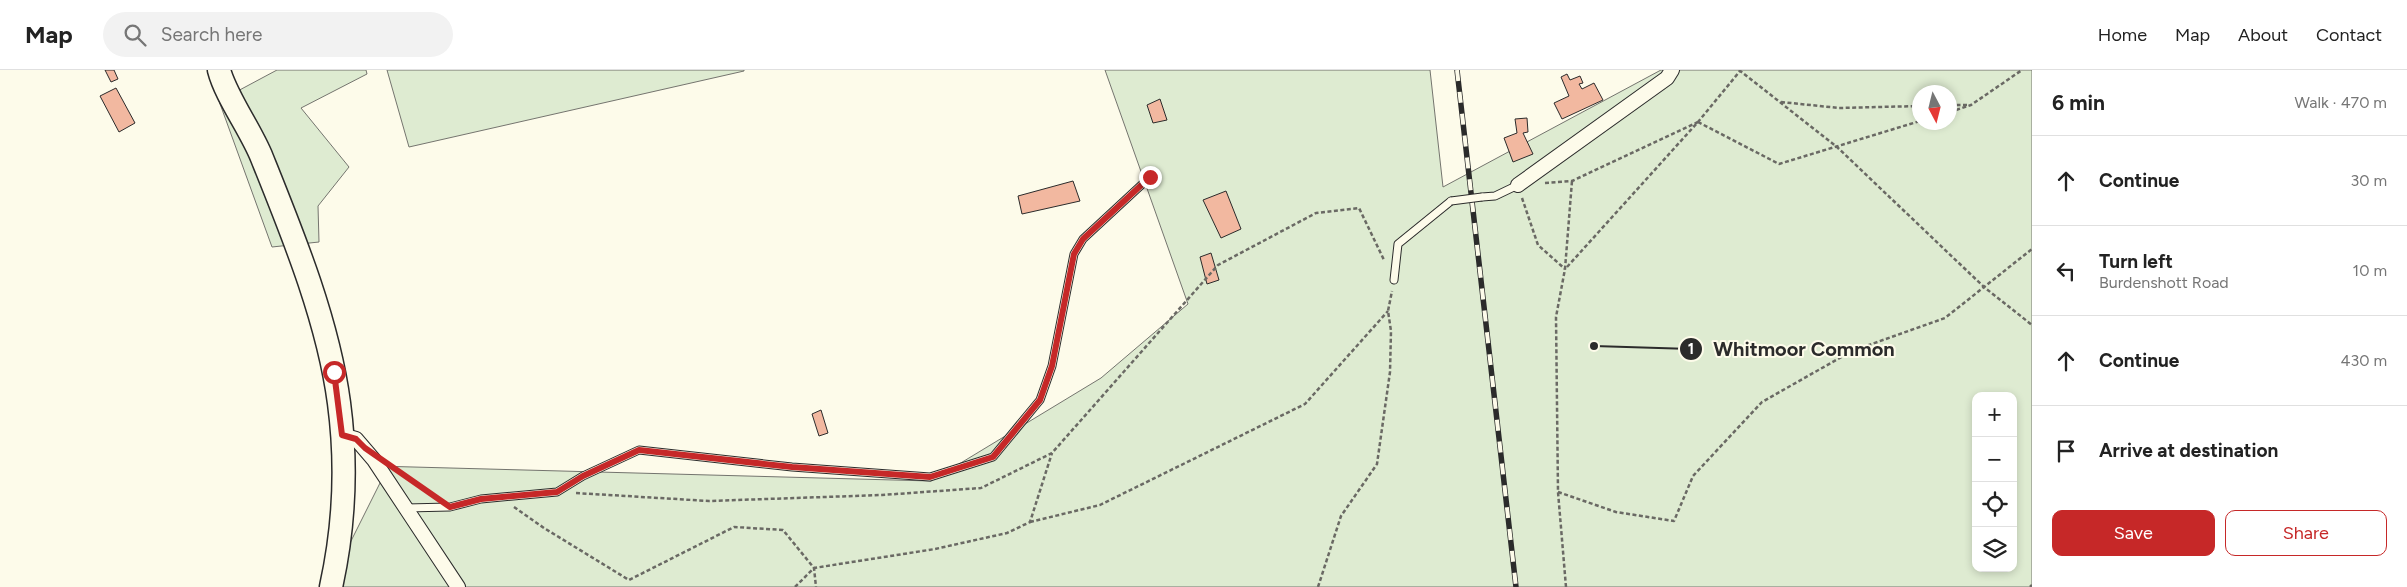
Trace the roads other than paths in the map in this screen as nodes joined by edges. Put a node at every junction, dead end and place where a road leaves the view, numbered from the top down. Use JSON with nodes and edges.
{"nodes":[{"id":1,"x":1672,"y":70,"type":"edge"},
{"id":2,"x":218,"y":72,"type":"edge"},
{"id":3,"x":1150,"y":177,"type":"dead end"},
{"id":4,"x":1518,"y":185,"type":"joint"},
{"id":5,"x":1394,"y":280,"type":"road end"},
{"id":6,"x":342,"y":435,"type":"junction"},
{"id":7,"x":406,"y":508,"type":"junction"},
{"id":8,"x":331,"y":587,"type":"edge"},
{"id":9,"x":458,"y":587,"type":"edge"}],
"edges":[{"from":1,"to":4,"type":"street"},
{"from":2,"to":6,"type":"main road"},
{"from":3,"to":7,"type":"lane"},
{"from":4,"to":5,"type":"lane","bridge":true},
{"from":6,"to":7,"type":"street"},
{"from":6,"to":8,"type":"main road"},
{"from":7,"to":9,"type":"street"}]}
